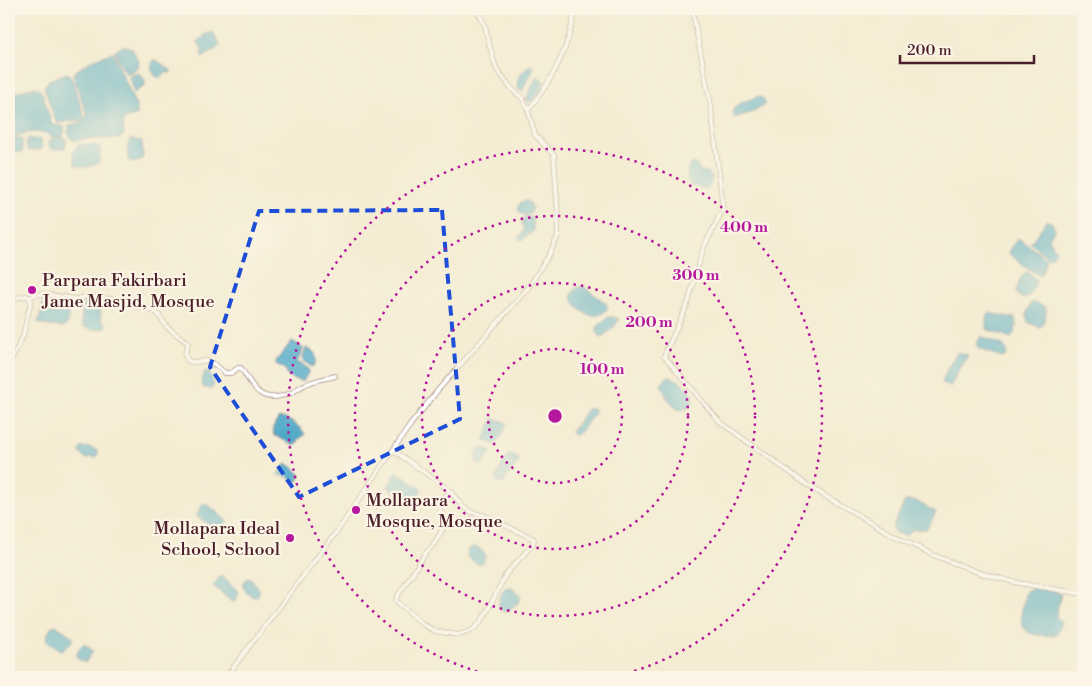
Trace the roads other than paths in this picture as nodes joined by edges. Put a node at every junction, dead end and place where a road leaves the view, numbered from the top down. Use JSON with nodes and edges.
{"nodes":[{"id":1,"x":476,"y":9,"type":"edge"},
{"id":2,"x":575,"y":9,"type":"edge"},
{"id":3,"x":692,"y":9,"type":"edge"},
{"id":4,"x":528,"y":110,"type":"junction"},
{"id":5,"x":30,"y":298,"type":"junction"},
{"id":6,"x":9,"y":299,"type":"edge"},
{"id":7,"x":9,"y":365,"type":"edge"},
{"id":8,"x":335,"y":376,"type":"dead end"},
{"id":9,"x":393,"y":450,"type":"junction"},
{"id":10,"x":450,"y":491,"type":"junction"},
{"id":11,"x":1083,"y":594,"type":"edge"},
{"id":12,"x":226,"y":677,"type":"edge"}],
"edges":[{"from":1,"to":4,"type":"street"},
{"from":2,"to":4,"type":"street"},
{"from":3,"to":11,"type":"street"},
{"from":4,"to":9,"type":"street"},
{"from":5,"to":6,"type":"street"},
{"from":5,"to":7,"type":"street"},
{"from":5,"to":8,"type":"street"},
{"from":9,"to":10,"type":"street"},
{"from":9,"to":12,"type":"street"},
{"from":10,"to":10,"type":"street"}]}
